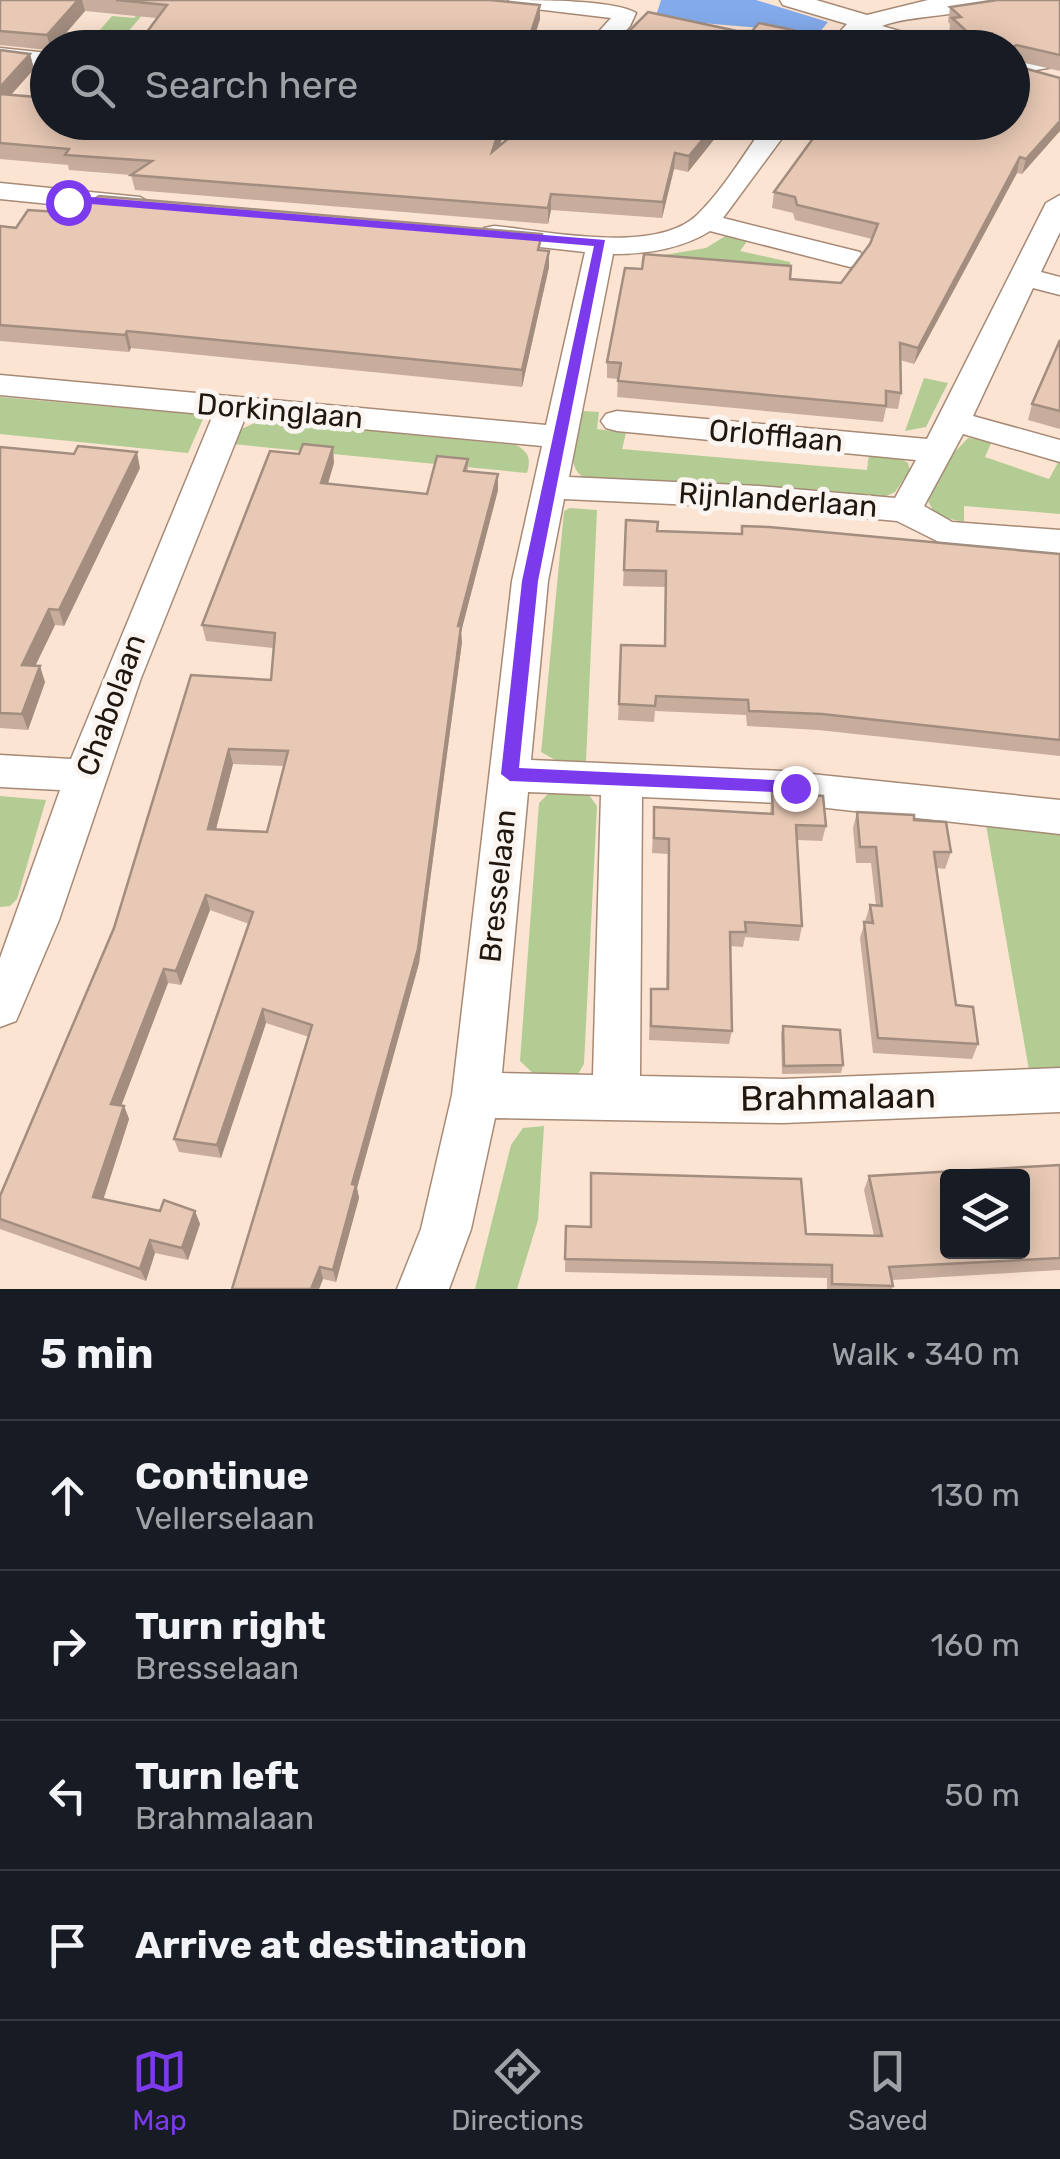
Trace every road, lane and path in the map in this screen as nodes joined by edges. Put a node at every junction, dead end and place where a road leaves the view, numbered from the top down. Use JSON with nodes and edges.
{"nodes":[{"id":1,"x":520,"y":0,"type":"edge"},
{"id":2,"x":791,"y":0,"type":"edge"},
{"id":3,"x":984,"y":0,"type":"edge"},
{"id":4,"x":860,"y":24,"type":"junction"},
{"id":5,"x":613,"y":30,"type":"edge"},
{"id":6,"x":854,"y":30,"type":"edge"},
{"id":7,"x":878,"y":30,"type":"edge"},
{"id":8,"x":0,"y":55,"type":"edge"},
{"id":9,"x":30,"y":58,"type":"edge"},
{"id":10,"x":1060,"y":59,"type":"edge"},
{"id":11,"x":1030,"y":65,"type":"edge"},
{"id":12,"x":1030,"y":74,"type":"edge"},
{"id":13,"x":1060,"y":83,"type":"edge"},
{"id":14,"x":768,"y":140,"type":"edge"},
{"id":15,"x":0,"y":194,"type":"edge"},
{"id":16,"x":1060,"y":205,"type":"edge"},
{"id":17,"x":170,"y":207,"type":"edge"},
{"id":18,"x":706,"y":222,"type":"junction"},
{"id":19,"x":464,"y":232,"type":"edge"},
{"id":20,"x":601,"y":243,"type":"junction"},
{"id":21,"x":850,"y":258,"type":"dead end"},
{"id":22,"x":1025,"y":277,"type":"junction"},
{"id":23,"x":1060,"y":286,"type":"edge"},
{"id":24,"x":0,"y":384,"type":"edge"},
{"id":25,"x":233,"y":407,"type":"junction"},
{"id":26,"x":617,"y":421,"type":"dead end"},
{"id":27,"x":954,"y":421,"type":"junction"},
{"id":28,"x":559,"y":438,"type":"junction"},
{"id":29,"x":1060,"y":450,"type":"edge"},
{"id":30,"x":936,"y":451,"type":"junction"},
{"id":31,"x":550,"y":487,"type":"junction"},
{"id":32,"x":904,"y":510,"type":"junction"},
{"id":33,"x":1060,"y":542,"type":"edge"},
{"id":34,"x":0,"y":771,"type":"edge"},
{"id":35,"x":510,"y":774,"type":"junction"},
{"id":36,"x":85,"y":776,"type":"junction"},
{"id":37,"x":622,"y":779,"type":"junction"},
{"id":38,"x":1060,"y":817,"type":"edge"},
{"id":39,"x":14,"y":947,"type":"edge"},
{"id":40,"x":0,"y":1007,"type":"edge"},
{"id":41,"x":1060,"y":1090,"type":"edge"},
{"id":42,"x":476,"y":1095,"type":"junction"},
{"id":43,"x":616,"y":1098,"type":"junction"},
{"id":44,"x":424,"y":1289,"type":"edge"}],
"edges":[{"from":1,"to":5,"type":"street"},
{"from":2,"to":4,"type":"street"},
{"from":3,"to":4,"type":"street"},
{"from":4,"to":6,"type":"street"},
{"from":4,"to":7,"type":"street"},
{"from":8,"to":9,"type":"street"},
{"from":10,"to":11,"type":"street"},
{"from":12,"to":13,"type":"street"},
{"from":14,"to":18,"type":"street"},
{"from":15,"to":17,"type":"street"},
{"from":16,"to":22,"type":"street"},
{"from":18,"to":20,"type":"street"},
{"from":18,"to":21,"type":"street"},
{"from":19,"to":20,"type":"street"},
{"from":20,"to":28,"type":"street","name":"Bresselaan"},
{"from":22,"to":23,"type":"street"},
{"from":22,"to":27,"type":"street"},
{"from":24,"to":25,"type":"street","name":"Dorkinglaan"},
{"from":25,"to":28,"type":"street","name":"Dorkinglaan"},
{"from":25,"to":36,"type":"street","name":"Chabolaan"},
{"from":26,"to":30,"type":"street","name":"Orlofflaan"},
{"from":27,"to":29,"type":"street"},
{"from":27,"to":30,"type":"street"},
{"from":28,"to":31,"type":"street","name":"Bresselaan"},
{"from":30,"to":32,"type":"street"},
{"from":31,"to":32,"type":"street","name":"Rijnlanderlaan"},
{"from":31,"to":35,"type":"street","name":"Bresselaan"},
{"from":32,"to":33,"type":"street","name":"Rijnlanderlaan"},
{"from":34,"to":36,"type":"street"},
{"from":35,"to":37,"type":"street"},
{"from":35,"to":42,"type":"street","name":"Bresselaan"},
{"from":36,"to":39,"type":"street","name":"Chabolaan"},
{"from":37,"to":38,"type":"street"},
{"from":37,"to":43,"type":"street"},
{"from":39,"to":40,"type":"street","name":"Chabolaan"},
{"from":41,"to":43,"type":"street","name":"Brahmalaan"},
{"from":42,"to":43,"type":"street","name":"Brahmalaan"},
{"from":42,"to":44,"type":"street","name":"Bresselaan"}]}
